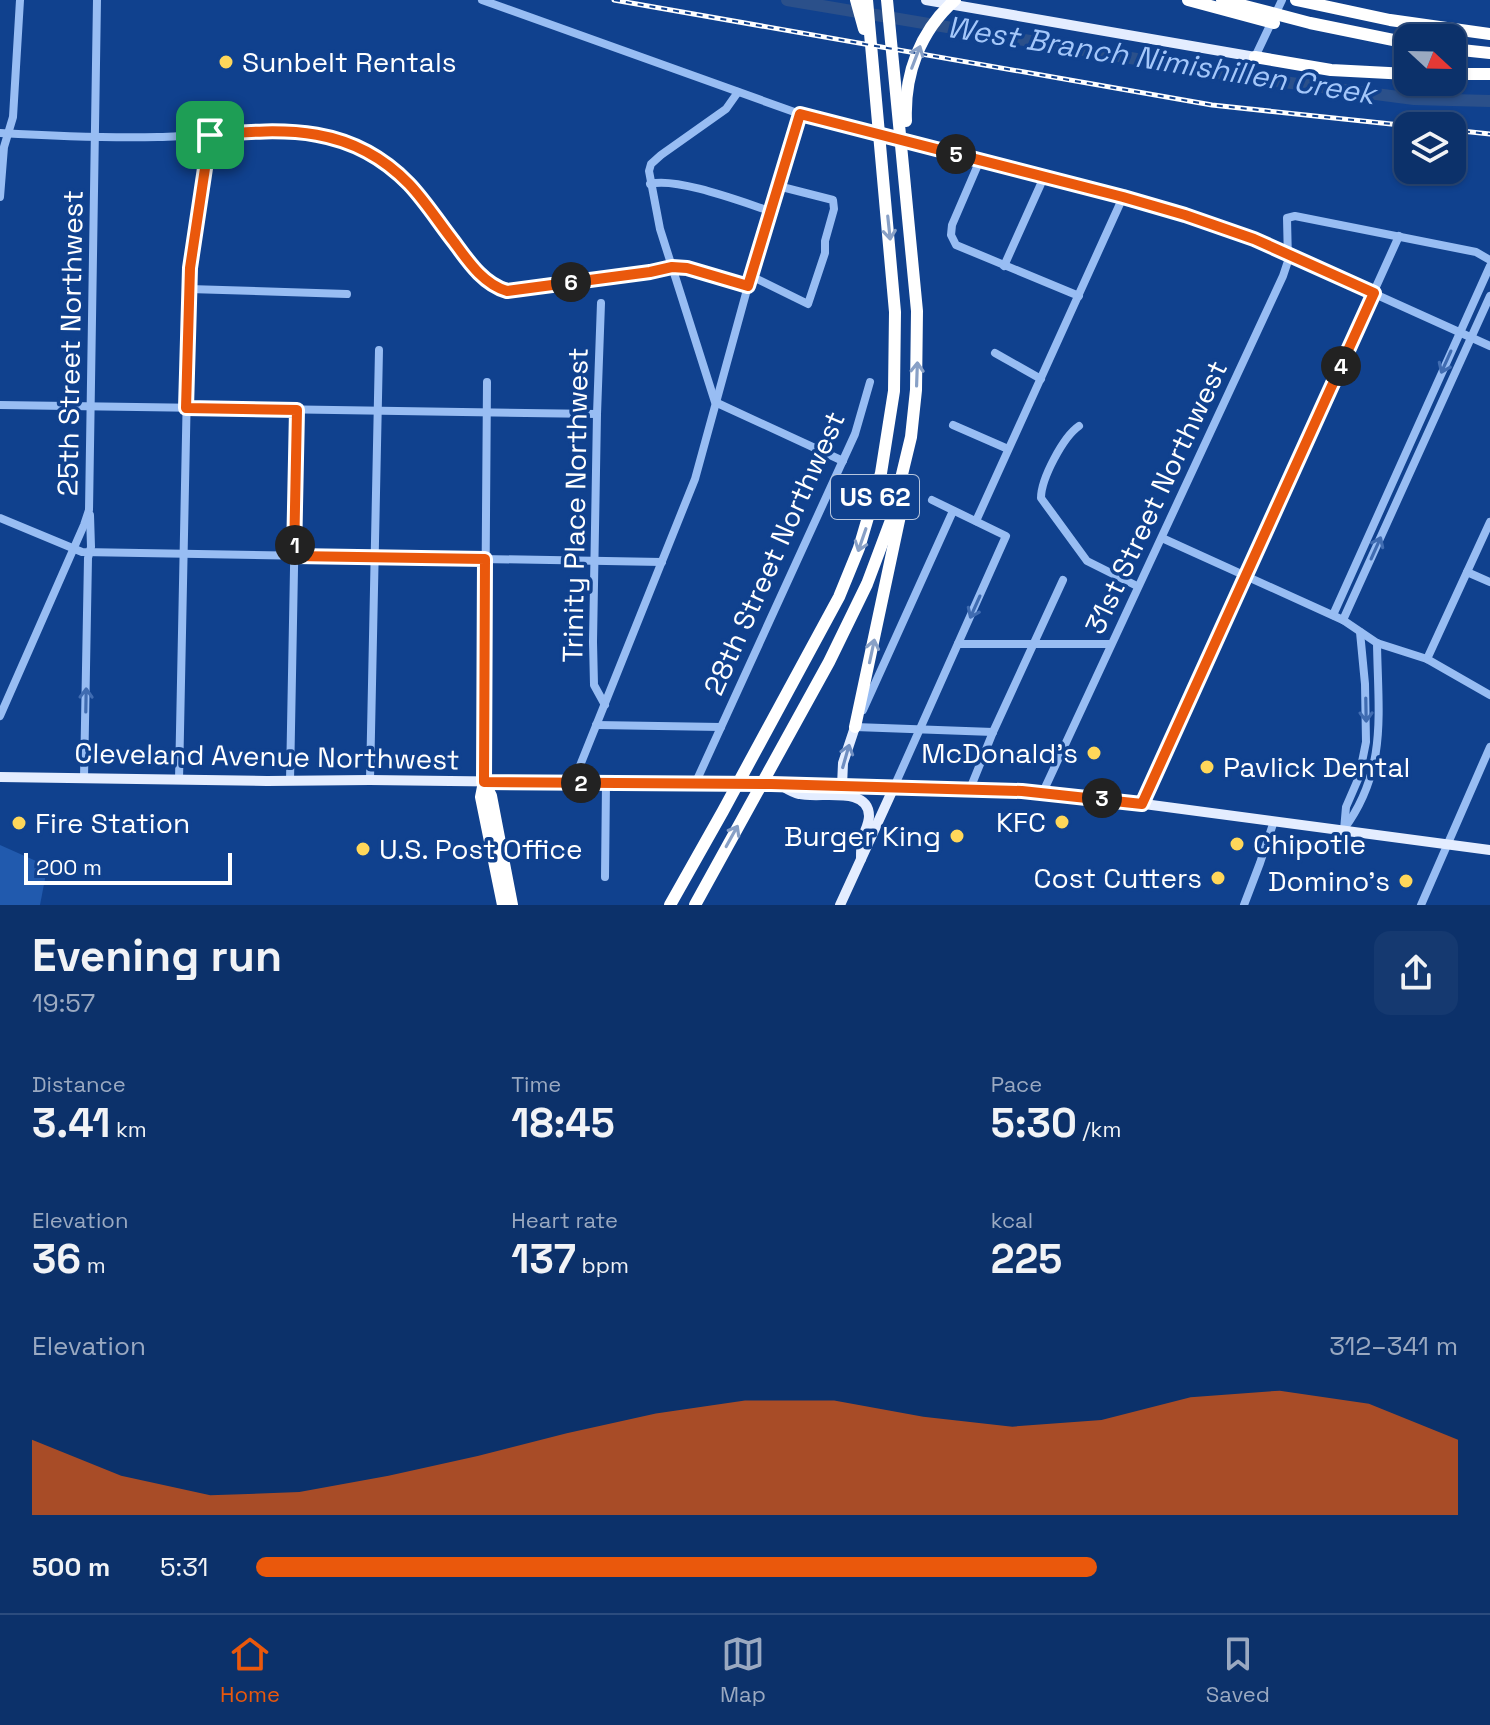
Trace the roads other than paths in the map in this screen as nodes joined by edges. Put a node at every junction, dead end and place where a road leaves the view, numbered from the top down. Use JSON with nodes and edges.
{"nodes":[{"id":1,"x":20,"y":0,"type":"edge"},
{"id":2,"x":97,"y":0,"type":"edge"},
{"id":3,"x":482,"y":0,"type":"edge"},
{"id":4,"x":856,"y":0,"type":"edge"},
{"id":5,"x":867,"y":0,"type":"edge"},
{"id":6,"x":887,"y":0,"type":"edge"},
{"id":7,"x":926,"y":0,"type":"edge"},
{"id":8,"x":955,"y":0,"type":"edge"},
{"id":9,"x":1188,"y":0,"type":"edge"},
{"id":10,"x":1222,"y":0,"type":"edge"},
{"id":11,"x":1282,"y":0,"type":"edge"},
{"id":12,"x":1296,"y":0,"type":"edge"},
{"id":13,"x":1240,"y":10,"type":"junction"},
{"id":14,"x":1490,"y":34,"type":"edge"},
{"id":15,"x":1394,"y":40,"type":"edge"},
{"id":16,"x":1466,"y":50,"type":"edge"},
{"id":17,"x":1490,"y":53,"type":"edge"},
{"id":18,"x":1255,"y":57,"type":"junction"},
{"id":19,"x":1394,"y":73,"type":"edge"},
{"id":20,"x":1466,"y":74,"type":"edge"},
{"id":21,"x":1490,"y":74,"type":"edge"},
{"id":22,"x":875,"y":87,"type":"junction"},
{"id":23,"x":738,"y":92,"type":"junction"},
{"id":24,"x":800,"y":114,"type":"junction"},
{"id":25,"x":4,"y":134,"type":"edge"},
{"id":26,"x":210,"y":135,"type":"junction"},
{"id":27,"x":95,"y":136,"type":"junction"},
{"id":28,"x":980,"y":160,"type":"junction"},
{"id":29,"x":907,"y":161,"type":"junction"},
{"id":30,"x":1044,"y":177,"type":"junction"},
{"id":31,"x":650,"y":184,"type":"junction"},
{"id":32,"x":778,"y":186,"type":"junction"},
{"id":33,"x":0,"y":197,"type":"edge"},
{"id":34,"x":1123,"y":197,"type":"junction"},
{"id":35,"x":770,"y":211,"type":"junction"},
{"id":36,"x":1399,"y":236,"type":"junction"},
{"id":37,"x":1288,"y":255,"type":"junction"},
{"id":38,"x":1490,"y":263,"type":"edge"},
{"id":39,"x":1004,"y":266,"type":"junction"},
{"id":40,"x":672,"y":267,"type":"junction"},
{"id":41,"x":750,"y":281,"type":"junction"},
{"id":42,"x":189,"y":289,"type":"junction"},
{"id":43,"x":1374,"y":293,"type":"junction"},
{"id":44,"x":347,"y":294,"type":"dead end"},
{"id":45,"x":1079,"y":296,"type":"junction"},
{"id":46,"x":1490,"y":296,"type":"edge"},
{"id":47,"x":601,"y":303,"type":"dead end"},
{"id":48,"x":1459,"y":333,"type":"junction"},
{"id":49,"x":1471,"y":338,"type":"junction"},
{"id":50,"x":1490,"y":346,"type":"edge"},
{"id":51,"x":379,"y":350,"type":"dead end"},
{"id":52,"x":995,"y":353,"type":"dead end"},
{"id":53,"x":1041,"y":379,"type":"junction"},
{"id":54,"x":487,"y":382,"type":"dead end"},
{"id":55,"x":870,"y":382,"type":"dead end"},
{"id":56,"x":715,"y":402,"type":"junction"},
{"id":57,"x":0,"y":405,"type":"edge"},
{"id":58,"x":91,"y":407,"type":"junction"},
{"id":59,"x":186,"y":408,"type":"junction"},
{"id":60,"x":297,"y":410,"type":"junction"},
{"id":61,"x":378,"y":410,"type":"junction"},
{"id":62,"x":487,"y":412,"type":"junction"},
{"id":63,"x":597,"y":414,"type":"junction"},
{"id":64,"x":953,"y":425,"type":"dead end"},
{"id":65,"x":1079,"y":426,"type":"dead end"},
{"id":66,"x":911,"y":437,"type":"junction"},
{"id":67,"x":1008,"y":449,"type":"junction"},
{"id":68,"x":843,"y":461,"type":"junction"},
{"id":69,"x":932,"y":500,"type":"dead end"},
{"id":70,"x":89,"y":510,"type":"junction"},
{"id":71,"x":953,"y":511,"type":"junction"},
{"id":72,"x":0,"y":518,"type":"edge"},
{"id":73,"x":976,"y":521,"type":"junction"},
{"id":74,"x":1490,"y":522,"type":"edge"},
{"id":75,"x":1162,"y":538,"type":"junction"},
{"id":76,"x":73,"y":550,"type":"junction"},
{"id":77,"x":89,"y":553,"type":"junction"},
{"id":78,"x":183,"y":554,"type":"junction"},
{"id":79,"x":294,"y":556,"type":"junction"},
{"id":80,"x":375,"y":557,"type":"junction"},
{"id":81,"x":485,"y":559,"type":"junction"},
{"id":82,"x":595,"y":560,"type":"junction"},
{"id":83,"x":662,"y":562,"type":"junction"},
{"id":84,"x":1467,"y":572,"type":"junction"},
{"id":85,"x":1246,"y":576,"type":"junction"},
{"id":86,"x":1063,"y":580,"type":"dead end"},
{"id":87,"x":1490,"y":582,"type":"edge"},
{"id":88,"x":1137,"y":586,"type":"junction"},
{"id":89,"x":1333,"y":615,"type":"junction"},
{"id":90,"x":1343,"y":620,"type":"junction"},
{"id":91,"x":1360,"y":632,"type":"junction"},
{"id":92,"x":1034,"y":643,"type":"junction"},
{"id":93,"x":1377,"y":643,"type":"junction"},
{"id":94,"x":958,"y":644,"type":"junction"},
{"id":95,"x":1110,"y":644,"type":"junction"},
{"id":96,"x":1427,"y":659,"type":"junction"},
{"id":97,"x":1490,"y":695,"type":"edge"},
{"id":98,"x":605,"y":705,"type":"junction"},
{"id":99,"x":0,"y":716,"type":"edge"},
{"id":100,"x":596,"y":725,"type":"junction"},
{"id":101,"x":721,"y":727,"type":"junction"},
{"id":102,"x":855,"y":727,"type":"junction"},
{"id":103,"x":920,"y":730,"type":"junction"},
{"id":104,"x":993,"y":732,"type":"junction"},
{"id":105,"x":1490,"y":747,"type":"edge"},
{"id":106,"x":1362,"y":765,"type":"junction"},
{"id":107,"x":1375,"y":767,"type":"junction"},
{"id":108,"x":0,"y":777,"type":"edge"},
{"id":109,"x":84,"y":778,"type":"junction"},
{"id":110,"x":179,"y":780,"type":"junction"},
{"id":111,"x":370,"y":780,"type":"junction"},
{"id":112,"x":290,"y":781,"type":"junction"},
{"id":113,"x":484,"y":782,"type":"junction"},
{"id":114,"x":573,"y":783,"type":"junction"},
{"id":115,"x":606,"y":783,"type":"junction"},
{"id":116,"x":695,"y":784,"type":"junction"},
{"id":117,"x":776,"y":784,"type":"junction"},
{"id":118,"x":842,"y":786,"type":"junction"},
{"id":119,"x":894,"y":787,"type":"junction"},
{"id":120,"x":970,"y":789,"type":"junction"},
{"id":121,"x":1043,"y":792,"type":"junction"},
{"id":122,"x":1142,"y":804,"type":"junction"},
{"id":123,"x":1274,"y":821,"type":"junction"},
{"id":124,"x":1344,"y":830,"type":"junction"},
{"id":125,"x":1448,"y":844,"type":"junction"},
{"id":126,"x":1490,"y":850,"type":"edge"},
{"id":127,"x":861,"y":859,"type":"junction"},
{"id":128,"x":605,"y":877,"type":"dead end"},
{"id":129,"x":671,"y":903,"type":"edge"},
{"id":130,"x":503,"y":905,"type":"edge"},
{"id":131,"x":512,"y":905,"type":"edge"},
{"id":132,"x":695,"y":905,"type":"edge"},
{"id":133,"x":840,"y":905,"type":"edge"},
{"id":134,"x":1244,"y":905,"type":"edge"},
{"id":135,"x":1421,"y":905,"type":"edge"}],
"edges":[{"from":1,"to":25,"type":"street"},
{"from":2,"to":27,"type":"street","name":"25th Street Northwest"},
{"from":3,"to":23,"type":"street"},
{"from":4,"to":22,"type":"highway"},
{"from":5,"to":22,"type":"highway"},
{"from":6,"to":29,"type":"highway"},
{"from":7,"to":18,"type":"main road"},
{"from":29,"to":8,"type":"highway","one_way":true},
{"from":9,"to":13,"type":"highway"},
{"from":10,"to":13,"type":"highway"},
{"from":11,"to":18,"type":"street"},
{"from":12,"to":14,"type":"highway"},
{"from":13,"to":15,"type":"highway"},
{"from":16,"to":17,"type":"highway"},
{"from":18,"to":19,"type":"highway"},
{"from":20,"to":21,"type":"highway"},
{"from":22,"to":129,"type":"highway","number":"US 62","one_way":true},
{"from":23,"to":24,"type":"street"},
{"from":23,"to":31,"type":"street"},
{"from":24,"to":28,"type":"street"},
{"from":24,"to":32,"type":"street"},
{"from":25,"to":27,"type":"street"},
{"from":25,"to":33,"type":"street"},
{"from":26,"to":27,"type":"street"},
{"from":26,"to":40,"type":"street"},
{"from":26,"to":42,"type":"street"},
{"from":27,"to":58,"type":"street","name":"25th Street Northwest"},
{"from":28,"to":30,"type":"street"},
{"from":28,"to":39,"type":"street"},
{"from":66,"to":29,"type":"highway","number":"US 62","one_way":true},
{"from":30,"to":34,"type":"street"},
{"from":30,"to":39,"type":"street"},
{"from":31,"to":35,"type":"street"},
{"from":31,"to":40,"type":"street"},
{"from":32,"to":35,"type":"street"},
{"from":32,"to":41,"type":"street"},
{"from":34,"to":37,"type":"street"},
{"from":34,"to":45,"type":"street"},
{"from":35,"to":41,"type":"street"},
{"from":36,"to":37,"type":"street","name":"31st Street Northwest"},
{"from":36,"to":38,"type":"street"},
{"from":36,"to":43,"type":"street"},
{"from":37,"to":43,"type":"street"},
{"from":37,"to":75,"type":"street","name":"31st Street Northwest"},
{"from":38,"to":48,"type":"street"},
{"from":39,"to":45,"type":"street"},
{"from":40,"to":41,"type":"street"},
{"from":40,"to":56,"type":"street"},
{"from":41,"to":56,"type":"street"},
{"from":42,"to":44,"type":"street"},
{"from":42,"to":59,"type":"street"},
{"from":43,"to":48,"type":"street"},
{"from":43,"to":85,"type":"street"},
{"from":45,"to":53,"type":"street"},
{"from":46,"to":49,"type":"street"},
{"from":47,"to":63,"type":"street","name":"Trinity Place Northwest"},
{"from":48,"to":49,"type":"street"},
{"from":48,"to":89,"type":"street","one_way":true},
{"from":49,"to":50,"type":"street"},
{"from":90,"to":49,"type":"street","one_way":true},
{"from":51,"to":61,"type":"street"},
{"from":52,"to":53,"type":"street"},
{"from":53,"to":67,"type":"street"},
{"from":54,"to":62,"type":"street"},
{"from":55,"to":68,"type":"street","name":"28th Street Northwest"},
{"from":56,"to":68,"type":"street"},
{"from":56,"to":83,"type":"street"},
{"from":57,"to":58,"type":"street"},
{"from":58,"to":59,"type":"street"},
{"from":58,"to":70,"type":"street","name":"25th Street Northwest"},
{"from":59,"to":60,"type":"street"},
{"from":59,"to":78,"type":"street"},
{"from":60,"to":61,"type":"street"},
{"from":60,"to":79,"type":"street"},
{"from":61,"to":62,"type":"street"},
{"from":61,"to":80,"type":"street"},
{"from":62,"to":63,"type":"street"},
{"from":62,"to":81,"type":"street"},
{"from":63,"to":82,"type":"street","name":"Trinity Place Northwest"},
{"from":64,"to":67,"type":"street"},
{"from":65,"to":88,"type":"street"},
{"from":102,"to":66,"type":"highway","one_way":true},
{"from":132,"to":66,"type":"highway","number":"US 62","one_way":true},
{"from":67,"to":73,"type":"street"},
{"from":68,"to":101,"type":"street","name":"28th Street Northwest"},
{"from":69,"to":71,"type":"street"},
{"from":70,"to":76,"type":"street","name":"25th Street Northwest"},
{"from":70,"to":77,"type":"street"},
{"from":71,"to":73,"type":"street"},
{"from":71,"to":102,"type":"street"},
{"from":72,"to":76,"type":"street"},
{"from":73,"to":94,"type":"street","one_way":true},
{"from":74,"to":84,"type":"street"},
{"from":75,"to":85,"type":"street"},
{"from":75,"to":88,"type":"street","name":"31st Street Northwest"},
{"from":76,"to":77,"type":"street"},
{"from":76,"to":99,"type":"street","name":"25th Street Northwest"},
{"from":77,"to":78,"type":"street"},
{"from":109,"to":77,"type":"street","one_way":true},
{"from":78,"to":79,"type":"street"},
{"from":78,"to":110,"type":"street"},
{"from":79,"to":80,"type":"street"},
{"from":79,"to":112,"type":"street"},
{"from":80,"to":81,"type":"street"},
{"from":80,"to":111,"type":"street"},
{"from":81,"to":82,"type":"street"},
{"from":81,"to":113,"type":"street"},
{"from":82,"to":83,"type":"street"},
{"from":82,"to":98,"type":"street","name":"Trinity Place Northwest"},
{"from":83,"to":98,"type":"street"},
{"from":84,"to":87,"type":"street"},
{"from":84,"to":96,"type":"street"},
{"from":85,"to":89,"type":"street"},
{"from":85,"to":122,"type":"street"},
{"from":86,"to":92,"type":"street"},
{"from":88,"to":95,"type":"street","name":"31st Street Northwest"},
{"from":89,"to":90,"type":"street"},
{"from":90,"to":91,"type":"street"},
{"from":91,"to":93,"type":"street"},
{"from":91,"to":106,"type":"street","one_way":true},
{"from":92,"to":94,"type":"street"},
{"from":92,"to":95,"type":"street"},
{"from":92,"to":104,"type":"street"},
{"from":93,"to":96,"type":"street"},
{"from":93,"to":107,"type":"street"},
{"from":94,"to":103,"type":"street"},
{"from":95,"to":121,"type":"street","name":"31st Street Northwest"},
{"from":96,"to":97,"type":"street"},
{"from":98,"to":100,"type":"street"},
{"from":100,"to":101,"type":"street"},
{"from":100,"to":114,"type":"street"},
{"from":101,"to":116,"type":"street","name":"28th Street Northwest"},
{"from":102,"to":103,"type":"street"},
{"from":118,"to":102,"type":"main road","one_way":true},
{"from":103,"to":104,"type":"street"},
{"from":103,"to":119,"type":"street"},
{"from":104,"to":120,"type":"street"},
{"from":105,"to":125,"type":"street"},
{"from":106,"to":107,"type":"street"},
{"from":106,"to":124,"type":"street"},
{"from":107,"to":124,"type":"street"},
{"from":108,"to":109,"type":"main road","name":"Cleveland Avenue Northwest"},
{"from":109,"to":110,"type":"main road","name":"Cleveland Avenue Northwest"},
{"from":110,"to":112,"type":"main road","name":"Cleveland Avenue Northwest"},
{"from":111,"to":112,"type":"main road","name":"Cleveland Avenue Northwest"},
{"from":111,"to":113,"type":"main road","name":"Cleveland Avenue Northwest"},
{"from":113,"to":114,"type":"main road","name":"Cleveland Avenue Northwest"},
{"from":113,"to":130,"type":"highway"},
{"from":113,"to":131,"type":"highway"},
{"from":114,"to":115,"type":"main road","name":"Cleveland Avenue Northwest"},
{"from":115,"to":116,"type":"main road","name":"Cleveland Avenue Northwest"},
{"from":115,"to":128,"type":"street"},
{"from":116,"to":117,"type":"main road","name":"Cleveland Avenue Northwest"},
{"from":117,"to":118,"type":"main road","name":"Cleveland Avenue Northwest"},
{"from":117,"to":127,"type":"main road"},
{"from":118,"to":119,"type":"main road","name":"Cleveland Avenue Northwest"},
{"from":119,"to":120,"type":"main road","name":"Cleveland Avenue Northwest"},
{"from":119,"to":127,"type":"main road"},
{"from":120,"to":121,"type":"main road","name":"Cleveland Avenue Northwest"},
{"from":121,"to":122,"type":"main road","name":"Cleveland Avenue Northwest"},
{"from":122,"to":123,"type":"main road","name":"Cleveland Avenue Northwest"},
{"from":123,"to":124,"type":"main road","name":"Cleveland Avenue Northwest"},
{"from":123,"to":134,"type":"street"},
{"from":124,"to":125,"type":"main road","name":"Cleveland Avenue Northwest"},
{"from":125,"to":126,"type":"main road","name":"Cleveland Avenue Northwest"},
{"from":125,"to":135,"type":"street"},
{"from":127,"to":133,"type":"main road"}]}
